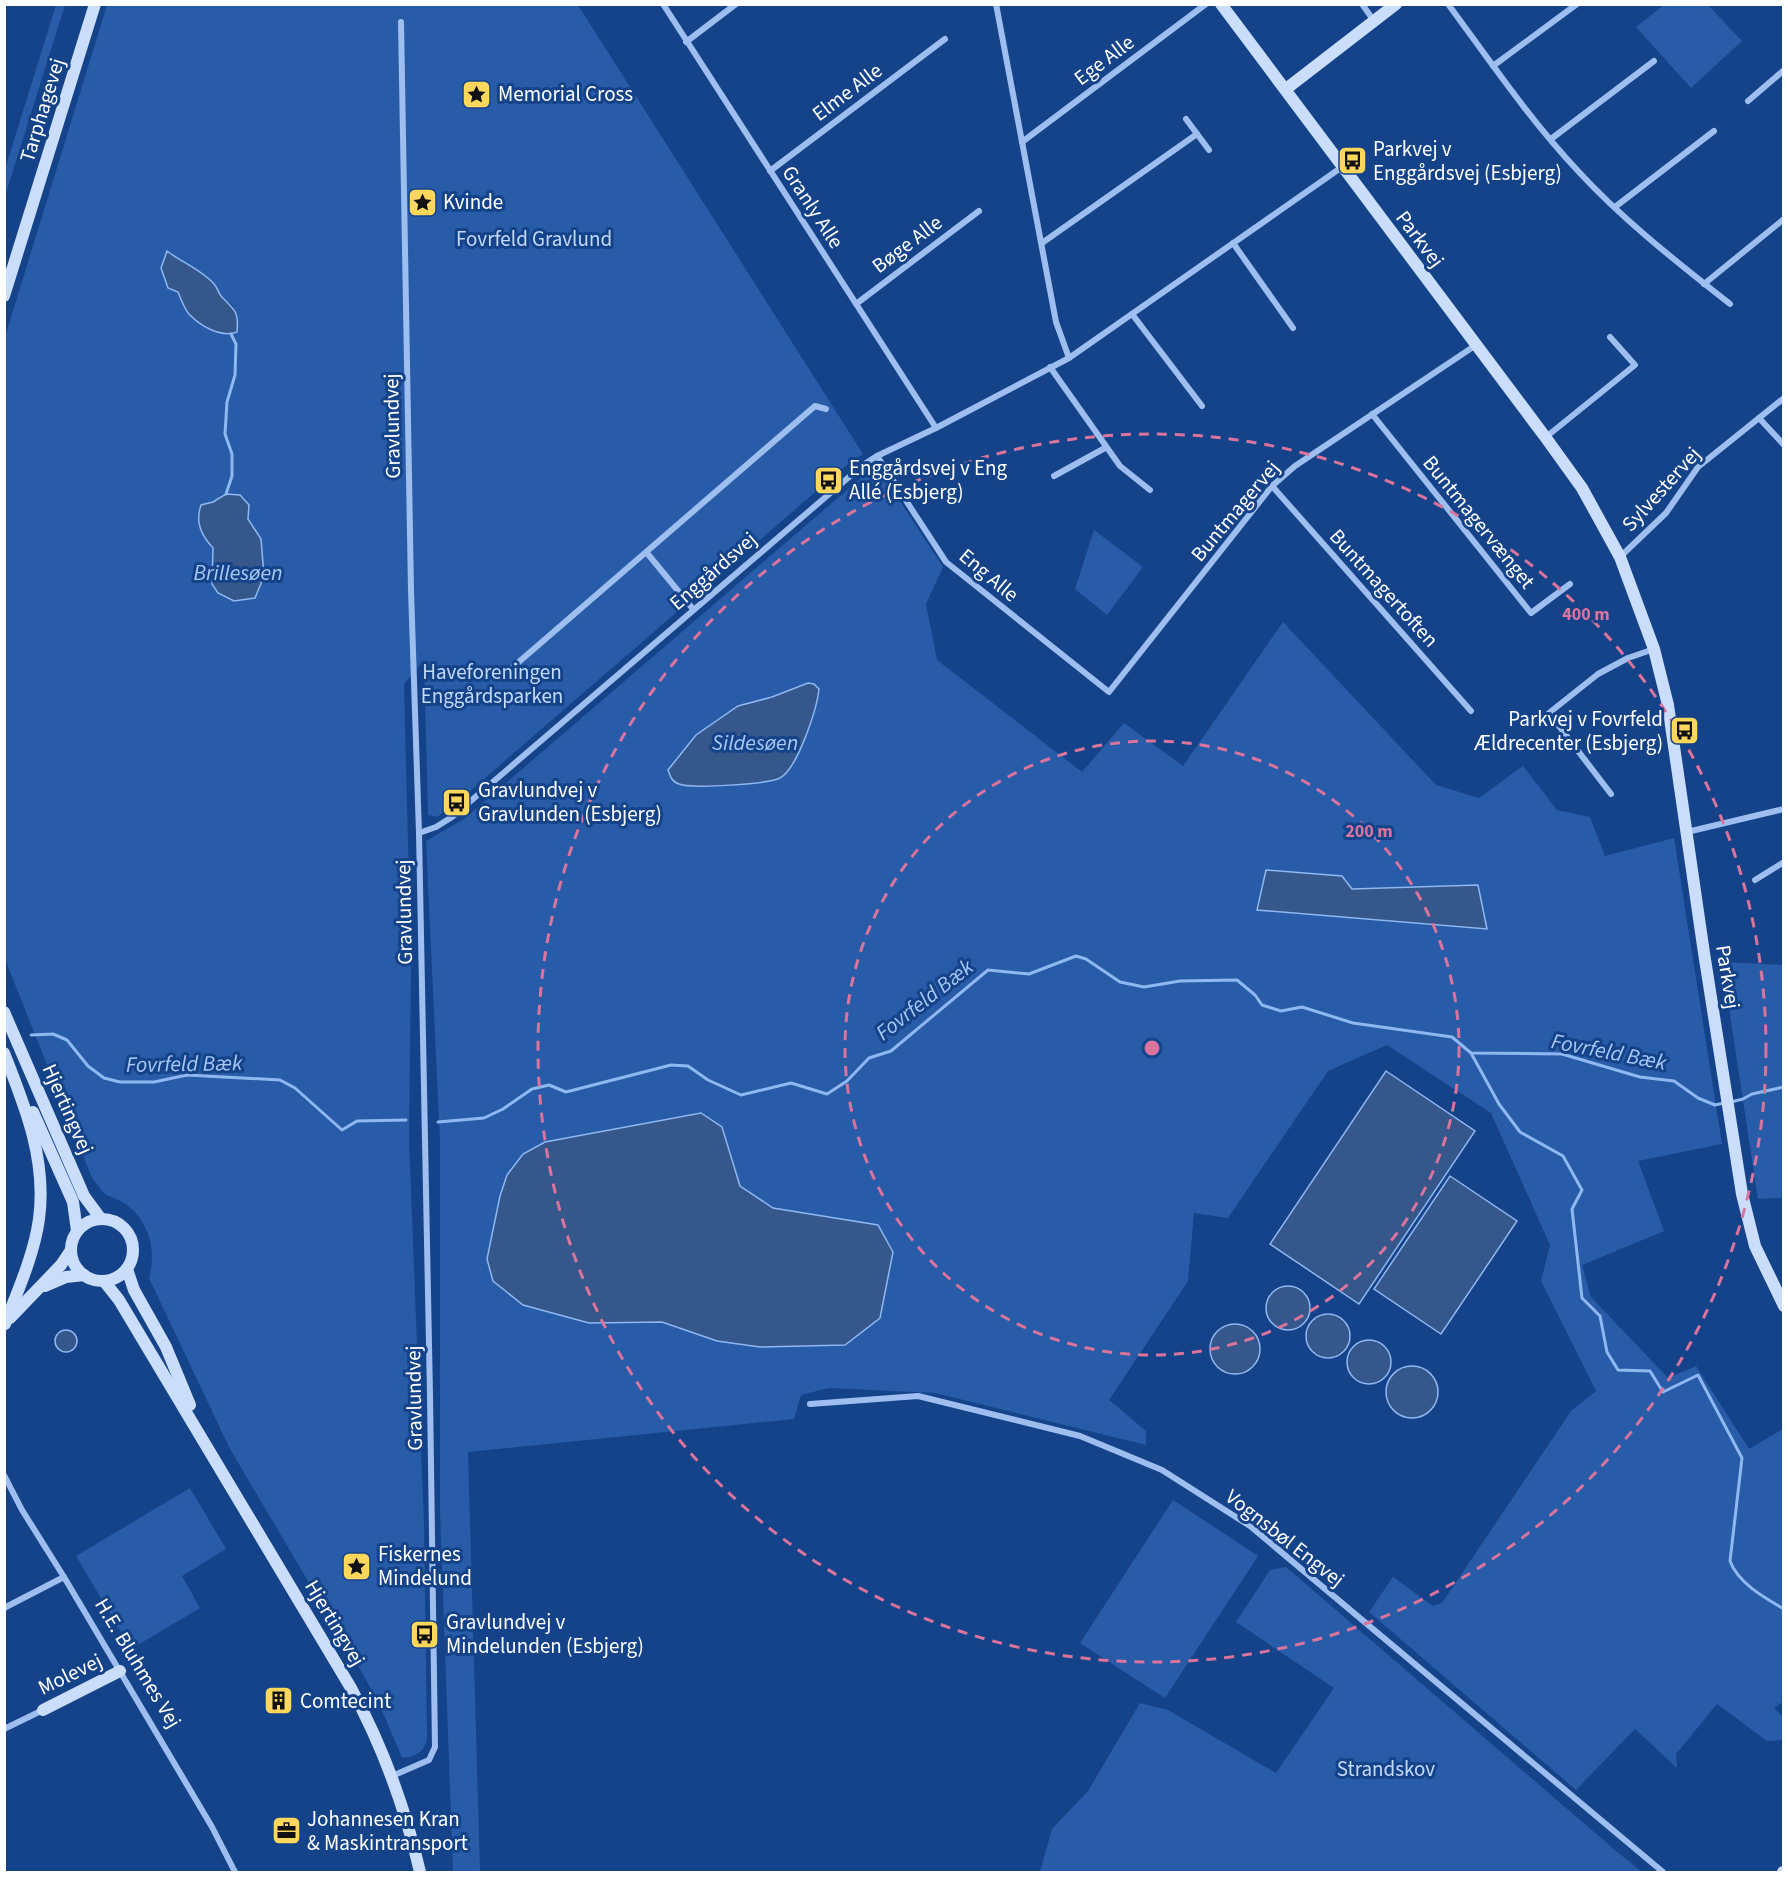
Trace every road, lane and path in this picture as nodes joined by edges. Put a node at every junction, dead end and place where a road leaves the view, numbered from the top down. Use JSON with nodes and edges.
{"nodes":[{"id":1,"x":95,"y":4,"type":"edge"},
{"id":2,"x":663,"y":4,"type":"edge"},
{"id":3,"x":736,"y":4,"type":"edge"},
{"id":4,"x":996,"y":4,"type":"edge"},
{"id":5,"x":1206,"y":4,"type":"edge"},
{"id":6,"x":1221,"y":4,"type":"edge"},
{"id":7,"x":1362,"y":4,"type":"edge"},
{"id":8,"x":1396,"y":4,"type":"edge"},
{"id":9,"x":1448,"y":4,"type":"edge"},
{"id":10,"x":1577,"y":4,"type":"edge"},
{"id":11,"x":1374,"y":21,"type":"junction"},
{"id":12,"x":401,"y":22,"type":"dead end"},
{"id":13,"x":945,"y":39,"type":"dead end"},
{"id":14,"x":686,"y":42,"type":"junction"},
{"id":15,"x":1654,"y":61,"type":"dead end"},
{"id":16,"x":1493,"y":66,"type":"junction"},
{"id":17,"x":1784,"y":70,"type":"edge"},
{"id":18,"x":1286,"y":88,"type":"junction"},
{"id":19,"x":1748,"y":101,"type":"dead end"},
{"id":20,"x":1186,"y":119,"type":"dead end"},
{"id":21,"x":1714,"y":131,"type":"dead end"},
{"id":22,"x":1197,"y":134,"type":"junction"},
{"id":23,"x":1551,"y":139,"type":"junction"},
{"id":24,"x":1022,"y":142,"type":"junction"},
{"id":25,"x":1209,"y":150,"type":"dead end"},
{"id":26,"x":1342,"y":167,"type":"junction"},
{"id":27,"x":770,"y":171,"type":"junction"},
{"id":28,"x":1615,"y":207,"type":"junction"},
{"id":29,"x":979,"y":211,"type":"dead end"},
{"id":30,"x":1784,"y":219,"type":"edge"},
{"id":31,"x":1042,"y":243,"type":"junction"},
{"id":32,"x":1233,"y":243,"type":"junction"},
{"id":33,"x":1704,"y":284,"type":"junction"},
{"id":34,"x":4,"y":296,"type":"edge"},
{"id":35,"x":856,"y":304,"type":"junction"},
{"id":36,"x":1730,"y":304,"type":"dead end"},
{"id":37,"x":1132,"y":314,"type":"junction"},
{"id":38,"x":1293,"y":328,"type":"dead end"},
{"id":39,"x":1610,"y":337,"type":"dead end"},
{"id":40,"x":1476,"y":345,"type":"junction"},
{"id":41,"x":1069,"y":357,"type":"junction"},
{"id":42,"x":1050,"y":367,"type":"junction"},
{"id":43,"x":1784,"y":398,"type":"edge"},
{"id":44,"x":1202,"y":406,"type":"dead end"},
{"id":45,"x":826,"y":409,"type":"dead end"},
{"id":46,"x":1372,"y":414,"type":"junction"},
{"id":47,"x":1759,"y":418,"type":"junction"},
{"id":48,"x":936,"y":428,"type":"junction"},
{"id":49,"x":1546,"y":438,"type":"junction"},
{"id":50,"x":1784,"y":445,"type":"edge"},
{"id":51,"x":1106,"y":448,"type":"junction"},
{"id":52,"x":877,"y":456,"type":"junction"},
{"id":53,"x":1054,"y":476,"type":"dead end"},
{"id":54,"x":1272,"y":486,"type":"junction"},
{"id":55,"x":1150,"y":490,"type":"dead end"},
{"id":56,"x":647,"y":553,"type":"junction"},
{"id":57,"x":1620,"y":557,"type":"junction"},
{"id":58,"x":1570,"y":585,"type":"dead end"},
{"id":59,"x":693,"y":609,"type":"junction"},
{"id":60,"x":1654,"y":649,"type":"junction"},
{"id":61,"x":472,"y":676,"type":"dead end"},
{"id":62,"x":1109,"y":692,"type":"joint"},
{"id":63,"x":1471,"y":711,"type":"dead end"},
{"id":64,"x":1611,"y":794,"type":"dead end"},
{"id":65,"x":1784,"y":809,"type":"edge"},
{"id":66,"x":1687,"y":832,"type":"junction"},
{"id":67,"x":419,"y":833,"type":"junction"},
{"id":68,"x":1784,"y":861,"type":"edge"},
{"id":69,"x":1755,"y":880,"type":"dead end"},
{"id":70,"x":4,"y":1012,"type":"edge"},
{"id":71,"x":4,"y":1051,"type":"edge"},
{"id":72,"x":101,"y":1219,"type":"junction"},
{"id":73,"x":77,"y":1231,"type":"junction"},
{"id":74,"x":71,"y":1250,"type":"junction"},
{"id":75,"x":127,"y":1269,"type":"junction"},
{"id":76,"x":84,"y":1275,"type":"junction"},
{"id":77,"x":104,"y":1281,"type":"junction"},
{"id":78,"x":36,"y":1291,"type":"junction"},
{"id":79,"x":1784,"y":1306,"type":"edge"},
{"id":80,"x":5,"y":1325,"type":"edge"},
{"id":81,"x":810,"y":1404,"type":"dead end"},
{"id":82,"x":204,"y":1439,"type":"junction"},
{"id":83,"x":4,"y":1474,"type":"edge"},
{"id":84,"x":64,"y":1577,"type":"junction"},
{"id":85,"x":4,"y":1608,"type":"edge"},
{"id":86,"x":120,"y":1671,"type":"junction"},
{"id":87,"x":43,"y":1710,"type":"joint"},
{"id":88,"x":4,"y":1729,"type":"edge"},
{"id":89,"x":392,"y":1776,"type":"junction"},
{"id":90,"x":235,"y":1872,"type":"edge"},
{"id":91,"x":420,"y":1872,"type":"edge"},
{"id":92,"x":1663,"y":1872,"type":"edge"}],
"edges":[{"from":1,"to":34,"type":"main road","name":"Tarphagevej"},
{"from":2,"to":14,"type":"street","name":"Granly Alle"},
{"from":3,"to":14,"type":"street"},
{"from":4,"to":24,"type":"street"},
{"from":5,"to":24,"type":"street","name":"Ege Alle"},
{"from":6,"to":18,"type":"main road","name":"Parkvej"},
{"from":7,"to":11,"type":"street"},
{"from":8,"to":11,"type":"main road"},
{"from":9,"to":16,"type":"street"},
{"from":10,"to":16,"type":"street"},
{"from":11,"to":18,"type":"main road"},
{"from":12,"to":67,"type":"street","name":"Gravlundvej"},
{"from":13,"to":27,"type":"street","name":"Elme Alle"},
{"from":14,"to":27,"type":"street","name":"Granly Alle"},
{"from":15,"to":23,"type":"street"},
{"from":16,"to":23,"type":"street"},
{"from":17,"to":19,"type":"street"},
{"from":18,"to":26,"type":"main road","name":"Parkvej"},
{"from":20,"to":22,"type":"street"},
{"from":21,"to":28,"type":"street"},
{"from":22,"to":25,"type":"street"},
{"from":22,"to":31,"type":"street"},
{"from":23,"to":28,"type":"street"},
{"from":24,"to":31,"type":"street"},
{"from":26,"to":32,"type":"street","name":"Enggårdsvej"},
{"from":26,"to":40,"type":"main road","name":"Parkvej"},
{"from":27,"to":35,"type":"street","name":"Granly Alle"},
{"from":28,"to":33,"type":"street"},
{"from":29,"to":35,"type":"street","name":"Bøge Alle"},
{"from":30,"to":33,"type":"street"},
{"from":31,"to":41,"type":"street"},
{"from":32,"to":37,"type":"street","name":"Enggårdsvej"},
{"from":32,"to":38,"type":"street"},
{"from":33,"to":36,"type":"street"},
{"from":35,"to":48,"type":"street","name":"Granly Alle"},
{"from":37,"to":41,"type":"street","name":"Enggårdsvej"},
{"from":37,"to":44,"type":"street"},
{"from":39,"to":49,"type":"street"},
{"from":40,"to":46,"type":"street","name":"Buntmagervej"},
{"from":40,"to":49,"type":"main road","name":"Parkvej"},
{"from":41,"to":42,"type":"street","name":"Enggårdsvej"},
{"from":42,"to":48,"type":"street","name":"Enggårdsvej"},
{"from":42,"to":51,"type":"street"},
{"from":43,"to":47,"type":"street","name":"Sylvestervej"},
{"from":45,"to":56,"type":"street"},
{"from":46,"to":54,"type":"street","name":"Buntmagervej"},
{"from":46,"to":58,"type":"street","name":"Buntmagervænget"},
{"from":47,"to":50,"type":"street"},
{"from":47,"to":57,"type":"street","name":"Sylvestervej"},
{"from":48,"to":52,"type":"street","name":"Enggårdsvej"},
{"from":49,"to":57,"type":"main road","name":"Parkvej"},
{"from":51,"to":53,"type":"street"},
{"from":51,"to":55,"type":"street"},
{"from":52,"to":59,"type":"street","name":"Enggårdsvej"},
{"from":52,"to":62,"type":"street","name":"Eng Alle"},
{"from":54,"to":62,"type":"street","name":"Buntmagervej"},
{"from":54,"to":63,"type":"street","name":"Buntmagertoften"},
{"from":56,"to":59,"type":"street"},
{"from":56,"to":61,"type":"street"},
{"from":57,"to":60,"type":"main road","name":"Parkvej"},
{"from":59,"to":67,"type":"street","name":"Enggårdsvej"},
{"from":60,"to":64,"type":"street"},
{"from":60,"to":66,"type":"main road","name":"Parkvej"},
{"from":65,"to":66,"type":"street"},
{"from":66,"to":79,"type":"main road","name":"Parkvej"},
{"from":67,"to":89,"type":"street","name":"Gravlundvej"},
{"from":68,"to":69,"type":"street"},
{"from":70,"to":72,"type":"main road","name":"Hjertingvej"},
{"from":71,"to":73,"type":"main road","name":"Hjertingvej"},
{"from":71,"to":80,"type":"main road"},
{"from":72,"to":73,"type":"main road"},
{"from":72,"to":75,"type":"main road"},
{"from":73,"to":74,"type":"main road"},
{"from":74,"to":76,"type":"main road"},
{"from":74,"to":78,"type":"main road"},
{"from":75,"to":77,"type":"main road"},
{"from":75,"to":82,"type":"main road","name":"Hjertingvej"},
{"from":76,"to":77,"type":"main road"},
{"from":76,"to":78,"type":"main road"},
{"from":77,"to":82,"type":"main road","name":"Hjertingvej"},
{"from":78,"to":80,"type":"main road"},
{"from":81,"to":92,"type":"street","name":"Vognsbøl Engvej"},
{"from":82,"to":89,"type":"main road","name":"Hjertingvej"},
{"from":83,"to":84,"type":"street","name":"H.E. Bluhmes Vej"},
{"from":84,"to":85,"type":"street"},
{"from":84,"to":86,"type":"street","name":"H.E. Bluhmes Vej"},
{"from":86,"to":87,"type":"main road","name":"Molevej"},
{"from":86,"to":90,"type":"street","name":"H.E. Bluhmes Vej"},
{"from":87,"to":88,"type":"street","name":"Molevej"},
{"from":89,"to":91,"type":"main road","name":"Hjertingvej"}]}
